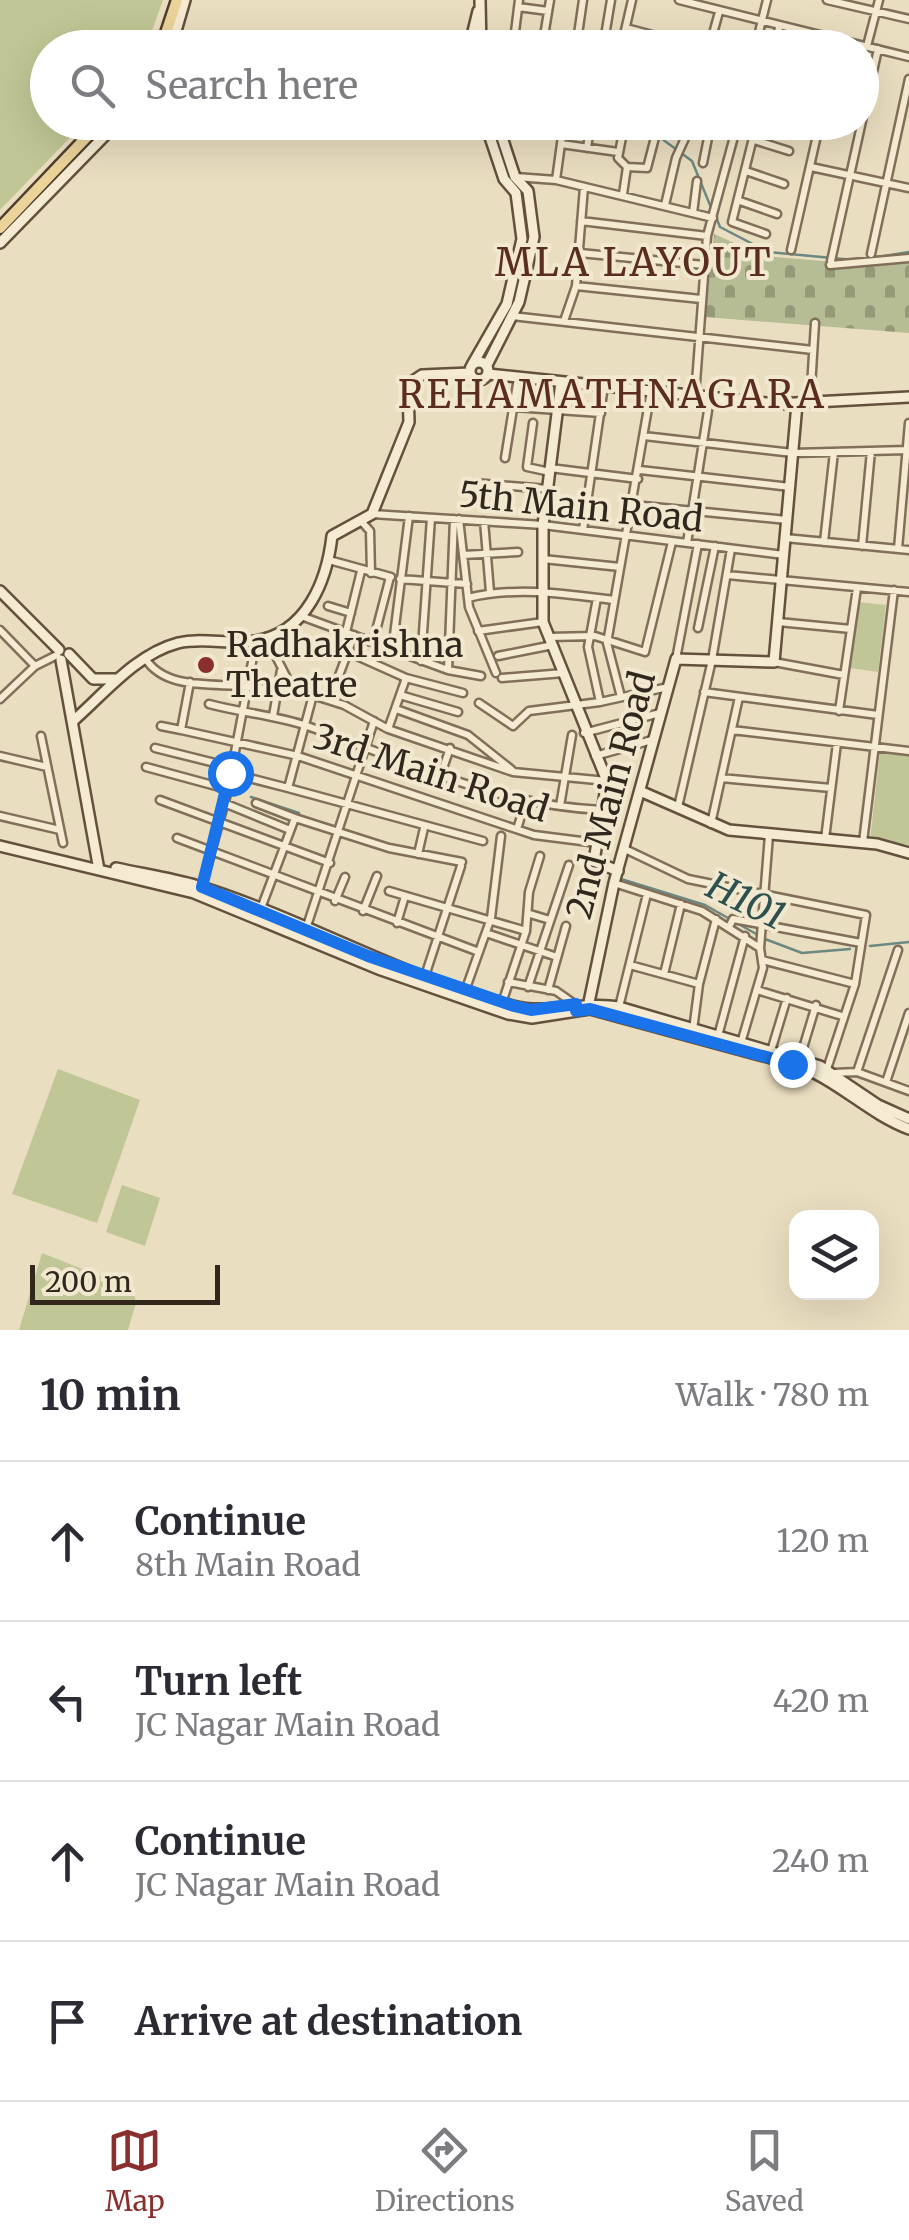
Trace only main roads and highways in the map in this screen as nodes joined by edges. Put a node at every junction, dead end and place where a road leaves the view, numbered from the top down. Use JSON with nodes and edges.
{"nodes":[{"id":1,"x":175,"y":0,"type":"edge"},
{"id":2,"x":185,"y":0,"type":"edge"},
{"id":3,"x":480,"y":4,"type":"edge"},
{"id":4,"x":164,"y":30,"type":"edge"},
{"id":5,"x":176,"y":30,"type":"edge"},
{"id":6,"x":471,"y":30,"type":"edge"},
{"id":7,"x":481,"y":30,"type":"edge"},
{"id":8,"x":82,"y":140,"type":"edge"},
{"id":9,"x":100,"y":140,"type":"edge"},
{"id":10,"x":491,"y":140,"type":"edge"},
{"id":11,"x":503,"y":140,"type":"edge"},
{"id":12,"x":0,"y":224,"type":"edge"},
{"id":13,"x":0,"y":242,"type":"edge"},
{"id":14,"x":471,"y":369,"type":"junction"},
{"id":15,"x":487,"y":370,"type":"junction"},
{"id":16,"x":561,"y":382,"type":"junction"},
{"id":17,"x":909,"y":397,"type":"edge"},
{"id":18,"x":797,"y":404,"type":"junction"},
{"id":19,"x":0,"y":591,"type":"edge"},
{"id":20,"x":61,"y":655,"type":"junction"},
{"id":21,"x":119,"y":677,"type":"junction"},
{"id":22,"x":73,"y":722,"type":"junction"},
{"id":23,"x":640,"y":791,"type":"junction"},
{"id":24,"x":0,"y":846,"type":"edge"},
{"id":25,"x":909,"y":853,"type":"edge"},
{"id":26,"x":98,"y":868,"type":"junction"},
{"id":27,"x":618,"y":871,"type":"junction"},
{"id":28,"x":464,"y":994,"type":"junction"},
{"id":29,"x":588,"y":1006,"type":"junction"},
{"id":30,"x":576,"y":1008,"type":"junction"},
{"id":31,"x":692,"y":1034,"type":"junction"},
{"id":32,"x":740,"y":1047,"type":"junction"},
{"id":33,"x":828,"y":1073,"type":"junction"},
{"id":34,"x":909,"y":1119,"type":"edge"},
{"id":35,"x":909,"y":1129,"type":"edge"}],
"edges":[{"from":1,"to":4,"type":"main road"},
{"from":2,"to":5,"type":"main road"},
{"from":3,"to":6,"type":"main road"},
{"from":3,"to":7,"type":"main road"},
{"from":8,"to":12,"type":"main road"},
{"from":9,"to":13,"type":"main road"},
{"from":10,"to":14,"type":"main road"},
{"from":11,"to":15,"type":"main road"},
{"from":14,"to":15,"type":"main road"},
{"from":14,"to":15,"type":"main road"},
{"from":14,"to":21,"type":"main road"},
{"from":15,"to":16,"type":"main road"},
{"from":16,"to":18,"type":"main road"},
{"from":16,"to":27,"type":"main road"},
{"from":17,"to":18,"type":"main road"},
{"from":18,"to":23,"type":"main road","name":"2nd Main Road"},
{"from":19,"to":20,"type":"main road"},
{"from":20,"to":21,"type":"main road"},
{"from":20,"to":22,"type":"main road"},
{"from":21,"to":22,"type":"main road"},
{"from":22,"to":26,"type":"main road"},
{"from":23,"to":25,"type":"main road"},
{"from":23,"to":27,"type":"main road","name":"2nd Main Road"},
{"from":24,"to":26,"type":"main road"},
{"from":26,"to":28,"type":"main road"},
{"from":27,"to":29,"type":"main road","name":"2nd Main Road"},
{"from":28,"to":30,"type":"main road"},
{"from":28,"to":30,"type":"main road"},
{"from":29,"to":30,"type":"main road"},
{"from":29,"to":31,"type":"main road"},
{"from":29,"to":31,"type":"main road"},
{"from":31,"to":32,"type":"main road"},
{"from":31,"to":32,"type":"main road"},
{"from":32,"to":33,"type":"main road"},
{"from":32,"to":33,"type":"main road"},
{"from":33,"to":34,"type":"main road"},
{"from":33,"to":35,"type":"main road"}]}
